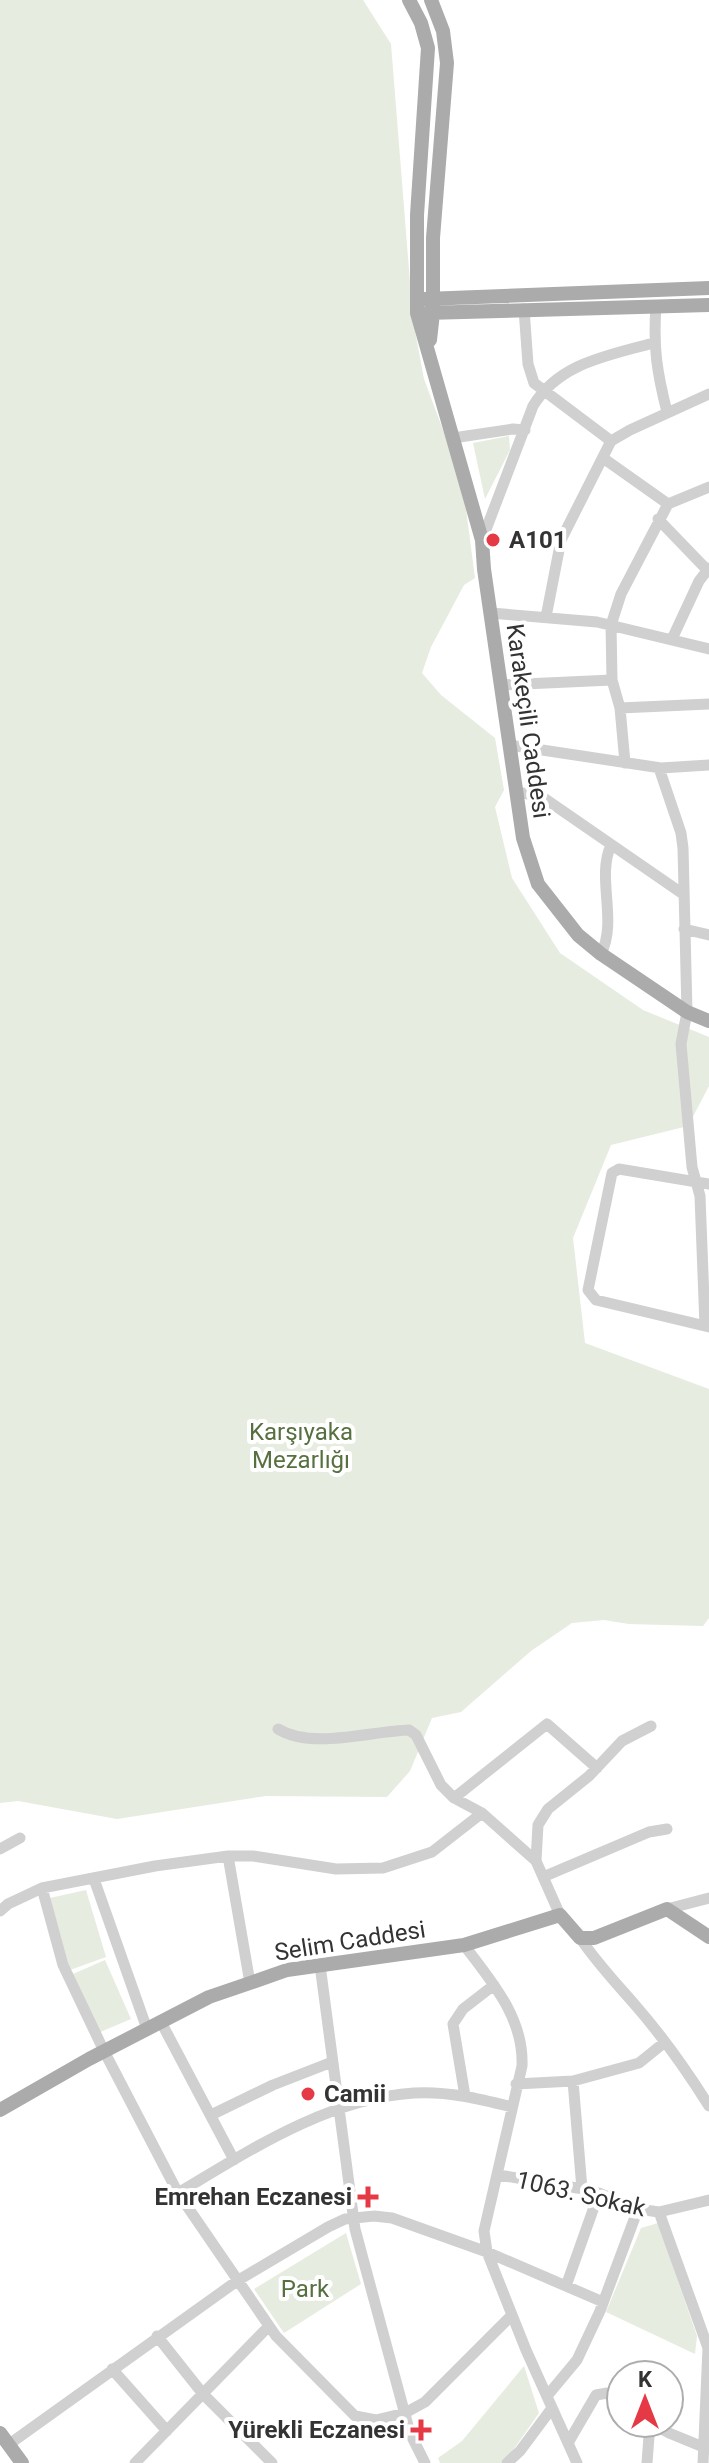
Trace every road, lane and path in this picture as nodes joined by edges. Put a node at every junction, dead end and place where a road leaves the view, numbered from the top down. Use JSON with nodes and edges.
{"nodes":[{"id":1,"x":409,"y":0,"type":"edge"},
{"id":2,"x":431,"y":0,"type":"edge"},
{"id":3,"x":709,"y":288,"type":"edge"},
{"id":4,"x":709,"y":305,"type":"edge"},
{"id":5,"x":417,"y":306,"type":"junction"},
{"id":6,"x":433,"y":306,"type":"junction"},
{"id":7,"x":656,"y":306,"type":"junction"},
{"id":8,"x":524,"y":309,"type":"junction"},
{"id":9,"x":653,"y":343,"type":"junction"},
{"id":10,"x":429,"y":348,"type":"junction"},
{"id":11,"x":542,"y":391,"type":"junction"},
{"id":12,"x":709,"y":394,"type":"edge"},
{"id":13,"x":667,"y":412,"type":"junction"},
{"id":14,"x":525,"y":430,"type":"junction"},
{"id":15,"x":453,"y":438,"type":"junction"},
{"id":16,"x":611,"y":441,"type":"junction"},
{"id":17,"x":603,"y":458,"type":"junction"},
{"id":18,"x":709,"y":487,"type":"edge"},
{"id":19,"x":668,"y":504,"type":"junction"},
{"id":20,"x":658,"y":519,"type":"junction"},
{"id":21,"x":482,"y":540,"type":"junction"},
{"id":22,"x":708,"y":570,"type":"edge"},
{"id":23,"x":491,"y":613,"type":"junction"},
{"id":24,"x":546,"y":617,"type":"junction"},
{"id":25,"x":611,"y":625,"type":"junction"},
{"id":26,"x":672,"y":639,"type":"junction"},
{"id":27,"x":709,"y":649,"type":"edge"},
{"id":28,"x":612,"y":680,"type":"junction"},
{"id":29,"x":501,"y":685,"type":"junction"},
{"id":30,"x":709,"y":704,"type":"edge"},
{"id":31,"x":620,"y":708,"type":"junction"},
{"id":32,"x":509,"y":745,"type":"junction"},
{"id":33,"x":625,"y":763,"type":"junction"},
{"id":34,"x":709,"y":765,"type":"edge"},
{"id":35,"x":659,"y":768,"type":"junction"},
{"id":36,"x":516,"y":792,"type":"junction"},
{"id":37,"x":611,"y":845,"type":"junction"},
{"id":38,"x":683,"y":894,"type":"junction"},
{"id":39,"x":684,"y":929,"type":"junction"},
{"id":40,"x":709,"y":935,"type":"edge"},
{"id":41,"x":601,"y":954,"type":"junction"},
{"id":42,"x":687,"y":1012,"type":"junction"},
{"id":43,"x":709,"y":1021,"type":"edge"},
{"id":44,"x":695,"y":1181,"type":"junction"},
{"id":45,"x":709,"y":1184,"type":"edge"},
{"id":46,"x":707,"y":1327,"type":"edge"},
{"id":47,"x":651,"y":1726,"type":"dead end"},
{"id":48,"x":278,"y":1729,"type":"dead end"},
{"id":49,"x":597,"y":1768,"type":"junction"},
{"id":50,"x":454,"y":1798,"type":"junction"},
{"id":51,"x":482,"y":1813,"type":"junction"},
{"id":52,"x":667,"y":1829,"type":"dead end"},
{"id":53,"x":20,"y":1838,"type":"dead end"},
{"id":54,"x":0,"y":1849,"type":"edge"},
{"id":55,"x":228,"y":1856,"type":"junction"},
{"id":56,"x":536,"y":1861,"type":"junction"},
{"id":57,"x":543,"y":1877,"type":"junction"},
{"id":58,"x":94,"y":1879,"type":"junction"},
{"id":59,"x":42,"y":1888,"type":"junction"},
{"id":60,"x":709,"y":1898,"type":"edge"},
{"id":61,"x":667,"y":1909,"type":"junction"},
{"id":62,"x":0,"y":1911,"type":"edge"},
{"id":63,"x":560,"y":1915,"type":"junction"},
{"id":64,"x":709,"y":1937,"type":"edge"},
{"id":65,"x":580,"y":1938,"type":"junction"},
{"id":66,"x":464,"y":1945,"type":"junction"},
{"id":67,"x":320,"y":1965,"type":"junction"},
{"id":68,"x":250,"y":1983,"type":"junction"},
{"id":69,"x":494,"y":1985,"type":"junction"},
{"id":70,"x":154,"y":2026,"type":"junction"},
{"id":71,"x":665,"y":2042,"type":"junction"},
{"id":72,"x":104,"y":2051,"type":"junction"},
{"id":73,"x":332,"y":2062,"type":"junction"},
{"id":74,"x":573,"y":2081,"type":"junction"},
{"id":75,"x":516,"y":2084,"type":"junction"},
{"id":76,"x":465,"y":2096,"type":"junction"},
{"id":77,"x":709,"y":2106,"type":"edge"},
{"id":78,"x":512,"y":2107,"type":"junction"},
{"id":79,"x":0,"y":2110,"type":"edge"},
{"id":80,"x":339,"y":2112,"type":"junction"},
{"id":81,"x":211,"y":2115,"type":"junction"},
{"id":82,"x":234,"y":2160,"type":"junction"},
{"id":83,"x":499,"y":2175,"type":"junction"},
{"id":84,"x":582,"y":2189,"type":"junction"},
{"id":85,"x":178,"y":2193,"type":"junction"},
{"id":86,"x":599,"y":2193,"type":"junction"},
{"id":87,"x":709,"y":2200,"type":"edge"},
{"id":88,"x":638,"y":2209,"type":"junction"},
{"id":89,"x":659,"y":2212,"type":"junction"},
{"id":90,"x":353,"y":2218,"type":"junction"},
{"id":91,"x":487,"y":2252,"type":"junction"},
{"id":92,"x":237,"y":2281,"type":"junction"},
{"id":93,"x":566,"y":2286,"type":"junction"},
{"id":94,"x":603,"y":2302,"type":"junction"},
{"id":95,"x":512,"y":2315,"type":"junction"},
{"id":96,"x":269,"y":2326,"type":"junction"},
{"id":97,"x":157,"y":2336,"type":"junction"},
{"id":98,"x":112,"y":2369,"type":"junction"},
{"id":99,"x":605,"y":2393,"type":"edge"},
{"id":100,"x":203,"y":2394,"type":"junction"},
{"id":101,"x":550,"y":2402,"type":"junction"},
{"id":102,"x":405,"y":2413,"type":"junction"},
{"id":103,"x":167,"y":2431,"type":"junction"},
{"id":104,"x":4,"y":2439,"type":"edge"},
{"id":105,"x":649,"y":2439,"type":"edge"},
{"id":106,"x":685,"y":2439,"type":"edge"},
{"id":107,"x":568,"y":2443,"type":"junction"},
{"id":108,"x":706,"y":2448,"type":"edge"},
{"id":109,"x":22,"y":2463,"type":"edge"},
{"id":110,"x":135,"y":2463,"type":"edge"},
{"id":111,"x":272,"y":2463,"type":"edge"},
{"id":112,"x":425,"y":2463,"type":"edge"},
{"id":113,"x":507,"y":2463,"type":"edge"},
{"id":114,"x":577,"y":2463,"type":"edge"},
{"id":115,"x":647,"y":2463,"type":"edge"},
{"id":116,"x":703,"y":2463,"type":"edge"}],
"edges":[{"from":1,"to":5,"type":"main road","name":"Karakeçili Caddesi"},
{"from":2,"to":6,"type":"main road","name":"Karakeçili Caddesi"},
{"from":3,"to":6,"type":"main road"},
{"from":4,"to":7,"type":"main road"},
{"from":5,"to":6,"type":"main road"},
{"from":5,"to":10,"type":"main road","name":"Karakeçili Caddesi"},
{"from":6,"to":8,"type":"main road"},
{"from":6,"to":10,"type":"main road","name":"Karakeçili Caddesi"},
{"from":7,"to":8,"type":"main road"},
{"from":7,"to":9,"type":"street"},
{"from":8,"to":11,"type":"street"},
{"from":9,"to":11,"type":"street"},
{"from":9,"to":13,"type":"street"},
{"from":10,"to":15,"type":"main road","name":"Karakeçili Caddesi"},
{"from":11,"to":14,"type":"street"},
{"from":11,"to":16,"type":"street"},
{"from":12,"to":13,"type":"street"},
{"from":13,"to":16,"type":"street"},
{"from":14,"to":15,"type":"street"},
{"from":14,"to":21,"type":"street"},
{"from":15,"to":21,"type":"main road","name":"Karakeçili Caddesi"},
{"from":16,"to":17,"type":"street"},
{"from":17,"to":19,"type":"street"},
{"from":17,"to":24,"type":"street"},
{"from":18,"to":19,"type":"street"},
{"from":19,"to":20,"type":"street"},
{"from":20,"to":22,"type":"street"},
{"from":20,"to":25,"type":"street"},
{"from":21,"to":23,"type":"main road","name":"Karakeçili Caddesi"},
{"from":22,"to":26,"type":"street"},
{"from":23,"to":24,"type":"street"},
{"from":23,"to":29,"type":"main road","name":"Karakeçili Caddesi"},
{"from":24,"to":25,"type":"street"},
{"from":25,"to":26,"type":"street"},
{"from":25,"to":28,"type":"street"},
{"from":26,"to":27,"type":"street"},
{"from":28,"to":29,"type":"street"},
{"from":28,"to":31,"type":"street"},
{"from":29,"to":32,"type":"main road","name":"Karakeçili Caddesi"},
{"from":30,"to":31,"type":"street"},
{"from":31,"to":33,"type":"street"},
{"from":32,"to":33,"type":"street"},
{"from":32,"to":36,"type":"main road","name":"Karakeçili Caddesi"},
{"from":33,"to":35,"type":"street"},
{"from":34,"to":35,"type":"street"},
{"from":35,"to":38,"type":"street"},
{"from":36,"to":37,"type":"street"},
{"from":36,"to":41,"type":"main road","name":"Karakeçili Caddesi"},
{"from":37,"to":38,"type":"street"},
{"from":37,"to":41,"type":"street"},
{"from":38,"to":39,"type":"street"},
{"from":39,"to":40,"type":"street"},
{"from":39,"to":42,"type":"street"},
{"from":41,"to":42,"type":"main road","name":"Karakeçili Caddesi"},
{"from":42,"to":43,"type":"main road","name":"Karakeçili Caddesi"},
{"from":42,"to":44,"type":"street"},
{"from":44,"to":45,"type":"street"},
{"from":44,"to":46,"type":"street"},
{"from":44,"to":46,"type":"street"},
{"from":47,"to":49,"type":"street"},
{"from":48,"to":50,"type":"street"},
{"from":49,"to":50,"type":"street"},
{"from":49,"to":56,"type":"street"},
{"from":50,"to":51,"type":"street"},
{"from":51,"to":55,"type":"street"},
{"from":51,"to":56,"type":"street"},
{"from":52,"to":57,"type":"street"},
{"from":53,"to":54,"type":"street"},
{"from":55,"to":58,"type":"street"},
{"from":55,"to":68,"type":"street"},
{"from":56,"to":57,"type":"street"},
{"from":57,"to":63,"type":"street"},
{"from":58,"to":59,"type":"street"},
{"from":58,"to":70,"type":"street"},
{"from":59,"to":62,"type":"street"},
{"from":59,"to":72,"type":"street"},
{"from":60,"to":61,"type":"street"},
{"from":61,"to":64,"type":"main road"},
{"from":61,"to":65,"type":"main road"},
{"from":63,"to":65,"type":"main road"},
{"from":63,"to":66,"type":"main road","name":"Selim Caddesi"},
{"from":65,"to":71,"type":"street"},
{"from":66,"to":67,"type":"main road","name":"Selim Caddesi"},
{"from":66,"to":69,"type":"street"},
{"from":67,"to":68,"type":"main road","name":"Selim Caddesi"},
{"from":67,"to":73,"type":"street"},
{"from":68,"to":70,"type":"main road","name":"Selim Caddesi"},
{"from":69,"to":75,"type":"street"},
{"from":69,"to":76,"type":"street"},
{"from":70,"to":72,"type":"main road","name":"Selim Caddesi"},
{"from":70,"to":81,"type":"street"},
{"from":71,"to":74,"type":"street"},
{"from":71,"to":77,"type":"street"},
{"from":72,"to":79,"type":"main road","name":"Selim Caddesi"},
{"from":72,"to":85,"type":"street"},
{"from":73,"to":80,"type":"street"},
{"from":73,"to":81,"type":"street"},
{"from":74,"to":75,"type":"street"},
{"from":74,"to":84,"type":"street"},
{"from":75,"to":78,"type":"street"},
{"from":76,"to":78,"type":"street"},
{"from":76,"to":80,"type":"street"},
{"from":78,"to":83,"type":"street"},
{"from":80,"to":82,"type":"street"},
{"from":80,"to":90,"type":"street"},
{"from":81,"to":82,"type":"street"},
{"from":82,"to":85,"type":"street"},
{"from":83,"to":84,"type":"street","name":"1063. Sokak"},
{"from":83,"to":91,"type":"street"},
{"from":84,"to":86,"type":"street","name":"1063. Sokak"},
{"from":85,"to":92,"type":"street"},
{"from":86,"to":88,"type":"street","name":"1063. Sokak"},
{"from":86,"to":93,"type":"street"},
{"from":87,"to":89,"type":"street","name":"1063. Sokak"},
{"from":88,"to":89,"type":"street","name":"1063. Sokak"},
{"from":88,"to":94,"type":"street"},
{"from":89,"to":108,"type":"street"},
{"from":90,"to":91,"type":"street"},
{"from":90,"to":92,"type":"street"},
{"from":90,"to":102,"type":"street"},
{"from":91,"to":93,"type":"street"},
{"from":91,"to":95,"type":"street"},
{"from":92,"to":96,"type":"street"},
{"from":92,"to":97,"type":"street"},
{"from":93,"to":94,"type":"street"},
{"from":94,"to":101,"type":"street"},
{"from":95,"to":101,"type":"street"},
{"from":95,"to":102,"type":"street"},
{"from":96,"to":100,"type":"street"},
{"from":96,"to":102,"type":"street"},
{"from":97,"to":98,"type":"street"},
{"from":97,"to":100,"type":"street"},
{"from":98,"to":103,"type":"street"},
{"from":98,"to":104,"type":"street"},
{"from":99,"to":107,"type":"street"},
{"from":100,"to":103,"type":"street"},
{"from":100,"to":111,"type":"street"},
{"from":101,"to":107,"type":"street"},
{"from":101,"to":113,"type":"street"},
{"from":102,"to":112,"type":"street"},
{"from":103,"to":110,"type":"street"},
{"from":104,"to":109,"type":"main road"},
{"from":105,"to":115,"type":"street"},
{"from":106,"to":108,"type":"street"},
{"from":107,"to":114,"type":"street"},
{"from":108,"to":116,"type":"street"}]}
